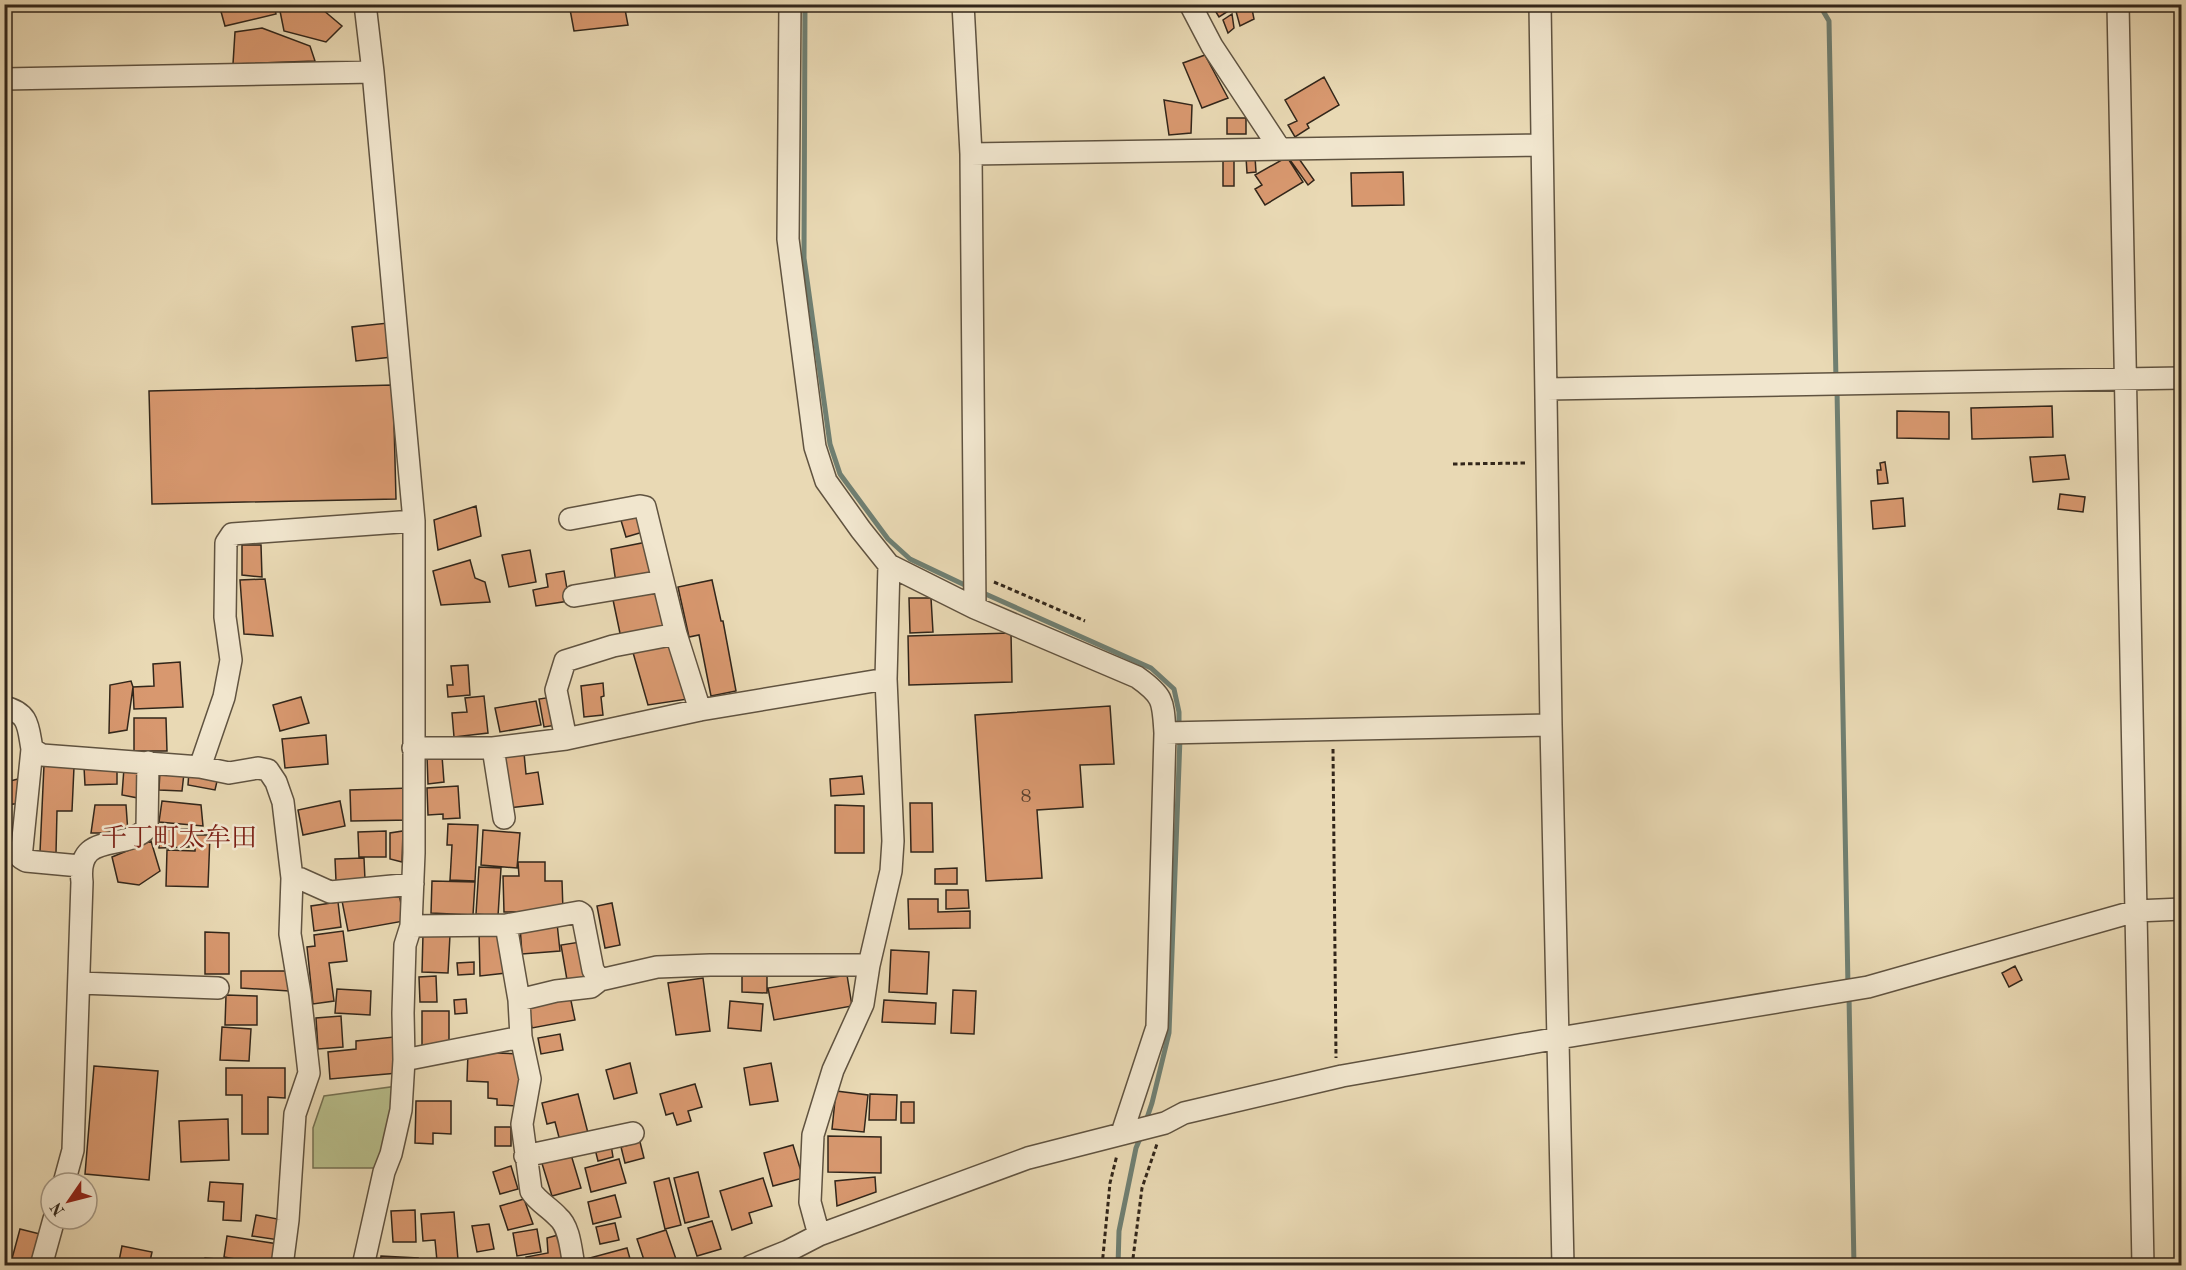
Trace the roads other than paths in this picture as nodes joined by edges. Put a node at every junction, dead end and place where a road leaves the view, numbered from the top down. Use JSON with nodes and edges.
{"nodes":[{"id":1,"x":365,"y":4,"type":"edge"},
{"id":2,"x":789,"y":4,"type":"edge"},
{"id":3,"x":963,"y":4,"type":"edge"},
{"id":4,"x":1190,"y":4,"type":"edge"},
{"id":5,"x":1540,"y":4,"type":"edge"},
{"id":6,"x":2118,"y":4,"type":"edge"},
{"id":7,"x":373,"y":72,"type":"junction"},
{"id":8,"x":4,"y":79,"type":"edge"},
{"id":9,"x":1542,"y":145,"type":"junction"},
{"id":10,"x":1280,"y":149,"type":"junction"},
{"id":11,"x":971,"y":154,"type":"junction"},
{"id":12,"x":2181,"y":378,"type":"edge"},
{"id":13,"x":2126,"y":379,"type":"junction"},
{"id":14,"x":1547,"y":388,"type":"junction"},
{"id":15,"x":570,"y":519,"type":"dead end"},
{"id":16,"x":414,"y":521,"type":"junction"},
{"id":17,"x":889,"y":565,"type":"junction"},
{"id":18,"x":663,"y":581,"type":"junction"},
{"id":19,"x":574,"y":596,"type":"dead end"},
{"id":20,"x":975,"y":603,"type":"junction"},
{"id":21,"x":676,"y":634,"type":"junction"},
{"id":22,"x":886,"y":679,"type":"junction"},
{"id":23,"x":4,"y":707,"type":"edge"},
{"id":24,"x":700,"y":710,"type":"junction"},
{"id":25,"x":1551,"y":725,"type":"junction"},
{"id":26,"x":1175,"y":733,"type":"junction"},
{"id":27,"x":566,"y":739,"type":"junction"},
{"id":28,"x":413,"y":748,"type":"junction"},
{"id":29,"x":493,"y":748,"type":"junction"},
{"id":30,"x":32,"y":749,"type":"junction"},
{"id":31,"x":148,"y":762,"type":"junction"},
{"id":32,"x":200,"y":767,"type":"junction"},
{"id":33,"x":504,"y":818,"type":"dead end"},
{"id":34,"x":80,"y":866,"type":"junction"},
{"id":35,"x":292,"y":878,"type":"junction"},
{"id":36,"x":413,"y":884,"type":"junction"},
{"id":37,"x":2181,"y":909,"type":"edge"},
{"id":38,"x":2136,"y":911,"type":"junction"},
{"id":39,"x":506,"y":925,"type":"junction"},
{"id":40,"x":411,"y":926,"type":"junction"},
{"id":41,"x":869,"y":965,"type":"junction"},
{"id":42,"x":600,"y":980,"type":"junction"},
{"id":43,"x":79,"y":983,"type":"junction"},
{"id":44,"x":219,"y":988,"type":"dead end"},
{"id":45,"x":519,"y":1000,"type":"junction"},
{"id":46,"x":521,"y":1036,"type":"junction"},
{"id":47,"x":1559,"y":1038,"type":"junction"},
{"id":48,"x":404,"y":1060,"type":"junction"},
{"id":49,"x":633,"y":1132,"type":"dead end"},
{"id":50,"x":1125,"y":1132,"type":"junction"},
{"id":51,"x":525,"y":1156,"type":"junction"},
{"id":52,"x":67,"y":1171,"type":"edge"},
{"id":53,"x":50,"y":1231,"type":"edge"},
{"id":54,"x":819,"y":1235,"type":"junction"},
{"id":55,"x":754,"y":1265,"type":"edge"},
{"id":56,"x":40,"y":1266,"type":"edge"},
{"id":57,"x":282,"y":1266,"type":"edge"},
{"id":58,"x":363,"y":1266,"type":"edge"},
{"id":59,"x":574,"y":1266,"type":"edge"},
{"id":60,"x":1563,"y":1266,"type":"edge"},
{"id":61,"x":2143,"y":1266,"type":"edge"}],
"edges":[{"from":1,"to":7,"type":"street"},
{"from":2,"to":17,"type":"street"},
{"from":3,"to":11,"type":"street"},
{"from":4,"to":10,"type":"street"},
{"from":5,"to":9,"type":"street"},
{"from":6,"to":13,"type":"street"},
{"from":7,"to":8,"type":"street"},
{"from":7,"to":16,"type":"street"},
{"from":9,"to":10,"type":"street"},
{"from":9,"to":14,"type":"street"},
{"from":10,"to":11,"type":"street"},
{"from":11,"to":20,"type":"street"},
{"from":12,"to":13,"type":"street"},
{"from":13,"to":14,"type":"street"},
{"from":13,"to":38,"type":"street"},
{"from":14,"to":25,"type":"street"},
{"from":15,"to":18,"type":"street"},
{"from":16,"to":28,"type":"street"},
{"from":16,"to":32,"type":"street"},
{"from":17,"to":20,"type":"street"},
{"from":17,"to":22,"type":"street"},
{"from":18,"to":19,"type":"street"},
{"from":18,"to":21,"type":"street"},
{"from":20,"to":26,"type":"street"},
{"from":21,"to":24,"type":"street"},
{"from":21,"to":27,"type":"street"},
{"from":22,"to":24,"type":"street"},
{"from":22,"to":41,"type":"street"},
{"from":23,"to":30,"type":"street"},
{"from":24,"to":27,"type":"street"},
{"from":25,"to":26,"type":"street"},
{"from":25,"to":47,"type":"street"},
{"from":26,"to":50,"type":"street"},
{"from":27,"to":29,"type":"street"},
{"from":28,"to":29,"type":"street"},
{"from":28,"to":36,"type":"street"},
{"from":29,"to":33,"type":"street"},
{"from":30,"to":31,"type":"street"},
{"from":30,"to":34,"type":"street"},
{"from":31,"to":32,"type":"street"},
{"from":31,"to":34,"type":"street"},
{"from":32,"to":35,"type":"street"},
{"from":34,"to":43,"type":"street"},
{"from":35,"to":36,"type":"street"},
{"from":35,"to":57,"type":"street"},
{"from":36,"to":40,"type":"street"},
{"from":37,"to":38,"type":"street"},
{"from":38,"to":47,"type":"street"},
{"from":38,"to":61,"type":"street"},
{"from":39,"to":40,"type":"street"},
{"from":39,"to":42,"type":"street"},
{"from":39,"to":45,"type":"street"},
{"from":40,"to":48,"type":"street"},
{"from":41,"to":42,"type":"street"},
{"from":41,"to":54,"type":"street"},
{"from":42,"to":45,"type":"street"},
{"from":43,"to":44,"type":"street"},
{"from":43,"to":52,"type":"street"},
{"from":45,"to":46,"type":"street"},
{"from":46,"to":48,"type":"street"},
{"from":46,"to":51,"type":"street"},
{"from":47,"to":50,"type":"street"},
{"from":47,"to":60,"type":"street"},
{"from":48,"to":58,"type":"street"},
{"from":49,"to":51,"type":"street"},
{"from":50,"to":54,"type":"street"},
{"from":51,"to":59,"type":"street"},
{"from":53,"to":56,"type":"street"},
{"from":54,"to":55,"type":"street"}]}
